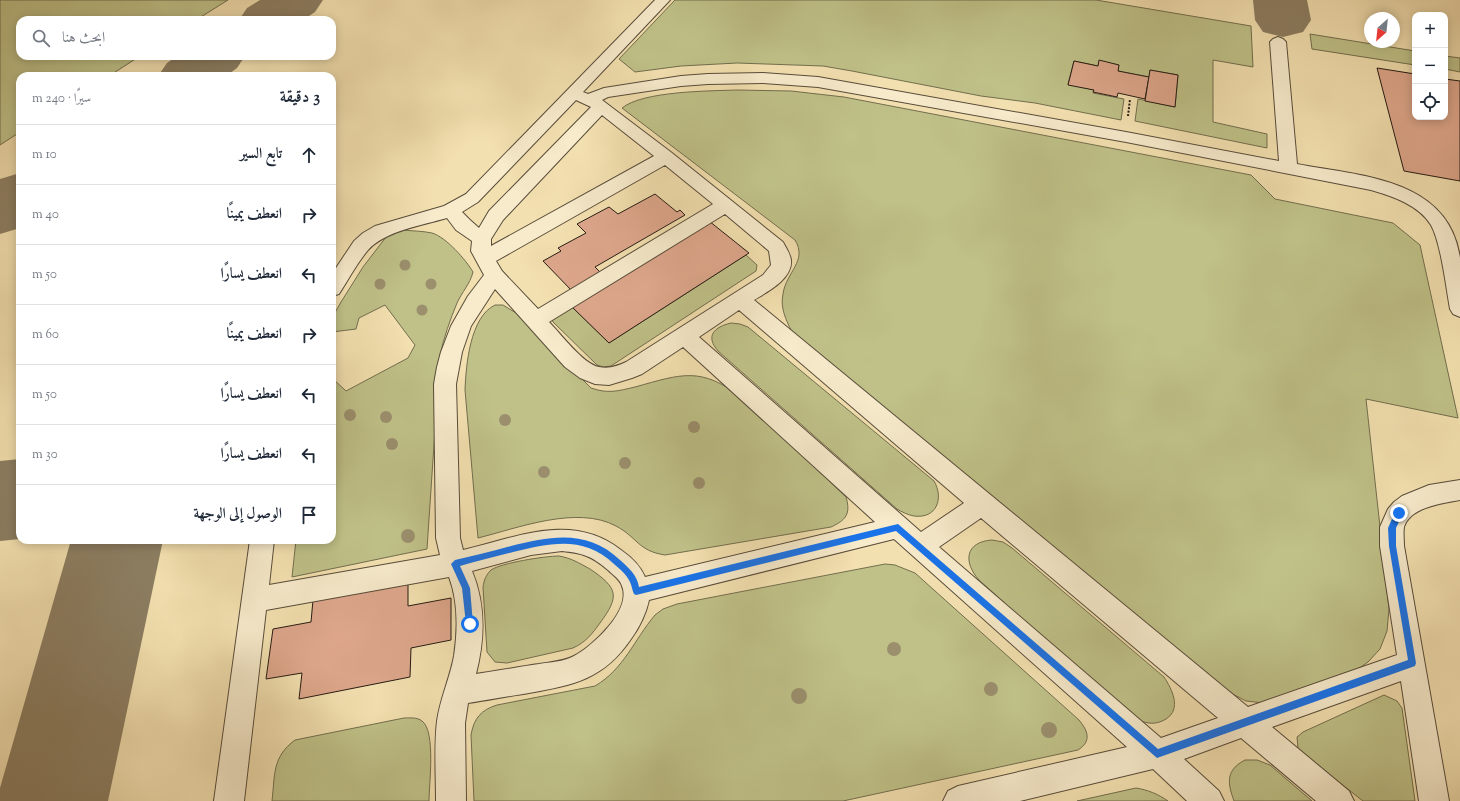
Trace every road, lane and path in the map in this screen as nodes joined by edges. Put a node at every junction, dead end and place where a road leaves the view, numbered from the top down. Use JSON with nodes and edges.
{"nodes":[{"id":1,"x":663,"y":0,"type":"edge"},
{"id":2,"x":1278,"y":42,"type":"dead end"},
{"id":3,"x":588,"y":100,"type":"junction"},
{"id":4,"x":666,"y":157,"type":"junction"},
{"id":5,"x":1288,"y":167,"type":"junction"},
{"id":6,"x":726,"y":205,"type":"junction"},
{"id":7,"x":451,"y":210,"type":"junction"},
{"id":8,"x":482,"y":239,"type":"junction"},
{"id":9,"x":490,"y":267,"type":"junction"},
{"id":10,"x":336,"y":283,"type":"edge"},
{"id":11,"x":740,"y":300,"type":"junction"},
{"id":12,"x":1460,"y":309,"type":"edge"},
{"id":13,"x":536,"y":320,"type":"junction"},
{"id":14,"x":684,"y":336,"type":"junction"},
{"id":15,"x":1460,"y":490,"type":"edge"},
{"id":16,"x":982,"y":504,"type":"junction"},
{"id":17,"x":898,"y":527,"type":"junction"},
{"id":18,"x":262,"y":544,"type":"edge"},
{"id":19,"x":921,"y":546,"type":"junction"},
{"id":20,"x":455,"y":564,"type":"junction"},
{"id":21,"x":636,"y":591,"type":"junction"},
{"id":22,"x":255,"y":600,"type":"junction"},
{"id":23,"x":1412,"y":663,"type":"junction"},
{"id":24,"x":458,"y":691,"type":"junction"},
{"id":25,"x":1246,"y":723,"type":"junction"},
{"id":26,"x":1157,"y":754,"type":"junction"},
{"id":27,"x":229,"y":801,"type":"edge"},
{"id":28,"x":452,"y":801,"type":"edge"},
{"id":29,"x":958,"y":801,"type":"edge"},
{"id":30,"x":1209,"y":801,"type":"edge"},
{"id":31,"x":1339,"y":801,"type":"edge"},
{"id":32,"x":1434,"y":801,"type":"edge"}],
"edges":[{"from":1,"to":3,"type":"lane"},
{"from":2,"to":5,"type":"lane"},
{"from":3,"to":4,"type":"lane"},
{"from":3,"to":5,"type":"lane"},
{"from":3,"to":7,"type":"lane"},
{"from":3,"to":8,"type":"lane"},
{"from":4,"to":6,"type":"lane"},
{"from":4,"to":9,"type":"lane"},
{"from":5,"to":12,"type":"lane"},
{"from":6,"to":11,"type":"lane"},
{"from":6,"to":13,"type":"lane"},
{"from":7,"to":8,"type":"lane"},
{"from":7,"to":10,"type":"lane"},
{"from":8,"to":9,"type":"lane"},
{"from":9,"to":13,"type":"lane"},
{"from":9,"to":20,"type":"lane"},
{"from":11,"to":14,"type":"lane"},
{"from":11,"to":16,"type":"lane"},
{"from":13,"to":14,"type":"lane"},
{"from":14,"to":17,"type":"lane"},
{"from":15,"to":23,"type":"lane"},
{"from":16,"to":19,"type":"lane"},
{"from":16,"to":25,"type":"lane"},
{"from":17,"to":19,"type":"lane"},
{"from":17,"to":21,"type":"lane"},
{"from":18,"to":22,"type":"lane"},
{"from":19,"to":26,"type":"lane"},
{"from":20,"to":21,"type":"lane"},
{"from":20,"to":22,"type":"lane"},
{"from":20,"to":24,"type":"lane"},
{"from":21,"to":24,"type":"lane"},
{"from":22,"to":27,"type":"lane"},
{"from":23,"to":25,"type":"lane"},
{"from":23,"to":32,"type":"lane"},
{"from":24,"to":28,"type":"lane"},
{"from":25,"to":26,"type":"lane"},
{"from":25,"to":31,"type":"lane"},
{"from":26,"to":29,"type":"lane"},
{"from":26,"to":30,"type":"lane"}]}
